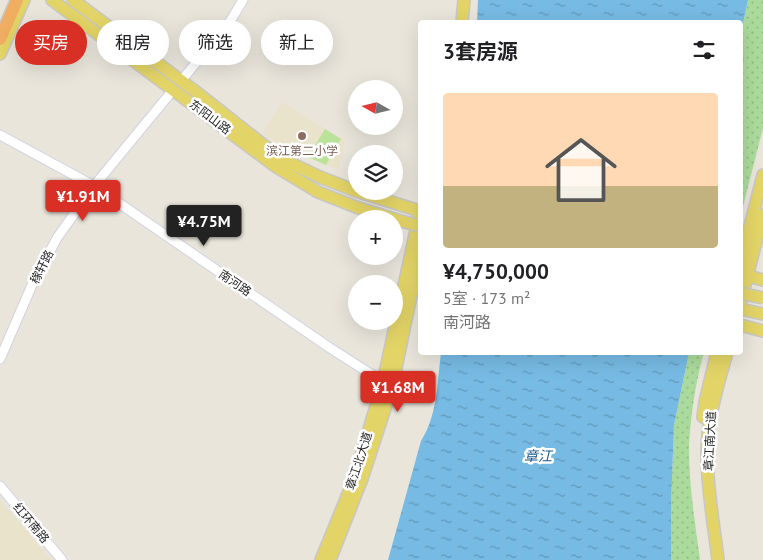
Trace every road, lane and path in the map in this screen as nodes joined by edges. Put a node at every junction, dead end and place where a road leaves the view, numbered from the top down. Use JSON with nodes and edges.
{"nodes":[{"id":1,"x":8,"y":0,"type":"edge"},
{"id":2,"x":17,"y":0,"type":"edge"},
{"id":3,"x":24,"y":0,"type":"edge"},
{"id":4,"x":52,"y":0,"type":"edge"},
{"id":5,"x":73,"y":0,"type":"edge"},
{"id":6,"x":243,"y":0,"type":"edge"},
{"id":7,"x":458,"y":0,"type":"edge"},
{"id":8,"x":464,"y":0,"type":"edge"},
{"id":9,"x":0,"y":18,"type":"edge"},
{"id":10,"x":456,"y":20,"type":"edge"},
{"id":11,"x":462,"y":20,"type":"edge"},
{"id":12,"x":0,"y":39,"type":"edge"},
{"id":13,"x":0,"y":54,"type":"edge"},
{"id":14,"x":181,"y":81,"type":"junction"},
{"id":15,"x":173,"y":90,"type":"junction"},
{"id":16,"x":0,"y":134,"type":"edge"},
{"id":17,"x":763,"y":175,"type":"edge"},
{"id":18,"x":94,"y":186,"type":"junction"},
{"id":19,"x":348,"y":188,"type":"edge"},
{"id":20,"x":385,"y":200,"type":"edge"},
{"id":21,"x":418,"y":210,"type":"edge"},
{"id":22,"x":763,"y":215,"type":"edge"},
{"id":23,"x":418,"y":222,"type":"edge"},
{"id":24,"x":418,"y":225,"type":"edge"},
{"id":25,"x":743,"y":253,"type":"edge"},
{"id":26,"x":418,"y":261,"type":"edge"},
{"id":27,"x":743,"y":275,"type":"edge"},
{"id":28,"x":763,"y":280,"type":"edge"},
{"id":29,"x":743,"y":292,"type":"edge"},
{"id":30,"x":743,"y":294,"type":"edge"},
{"id":31,"x":763,"y":298,"type":"edge"},
{"id":32,"x":743,"y":310,"type":"edge"},
{"id":33,"x":763,"y":314,"type":"edge"},
{"id":34,"x":743,"y":327,"type":"edge"},
{"id":35,"x":763,"y":331,"type":"edge"},
{"id":36,"x":716,"y":355,"type":"edge"},
{"id":37,"x":726,"y":355,"type":"edge"},
{"id":38,"x":0,"y":359,"type":"edge"},
{"id":39,"x":388,"y":385,"type":"junction"},
{"id":40,"x":0,"y":486,"type":"edge"},
{"id":41,"x":62,"y":560,"type":"edge"},
{"id":42,"x":321,"y":560,"type":"edge"},
{"id":43,"x":330,"y":560,"type":"edge"},
{"id":44,"x":711,"y":560,"type":"edge"},
{"id":45,"x":718,"y":560,"type":"edge"}],
"edges":[{"from":1,"to":9,"type":"highway"},
{"from":2,"to":12,"type":"highway"},
{"from":3,"to":13,"type":"main road"},
{"from":4,"to":15,"type":"main road","name":"东阳山路"},
{"from":5,"to":14,"type":"main road","name":"东阳山路"},
{"from":6,"to":14,"type":"street"},
{"from":7,"to":10,"type":"main road"},
{"from":8,"to":11,"type":"main road"},
{"from":14,"to":19,"type":"main road","name":"东阳山路"},
{"from":15,"to":18,"type":"street","name":"稼轩路"},
{"from":15,"to":24,"type":"main road","name":"东阳山路","bridge":true},
{"from":16,"to":18,"type":"street","name":"南河路"},
{"from":17,"to":25,"type":"main road"},
{"from":18,"to":38,"type":"street","name":"稼轩路"},
{"from":18,"to":39,"type":"street","name":"南河路"},
{"from":20,"to":21,"type":"main road","name":"东阳山路"},
{"from":22,"to":29,"type":"main road"},
{"from":23,"to":39,"type":"main road","name":"章江北大道"},
{"from":26,"to":39,"type":"main road","name":"章江北大道"},
{"from":27,"to":28,"type":"main road"},
{"from":30,"to":31,"type":"main road","bridge":true},
{"from":32,"to":33,"type":"main road"},
{"from":34,"to":35,"type":"main road"},
{"from":36,"to":44,"type":"main road","name":"章江南大道"},
{"from":37,"to":45,"type":"main road","name":"章江南大道"},
{"from":39,"to":42,"type":"main road","name":"章江北大道"},
{"from":39,"to":43,"type":"main road","name":"章江北大道"},
{"from":40,"to":41,"type":"street","name":"红环南路"}]}
